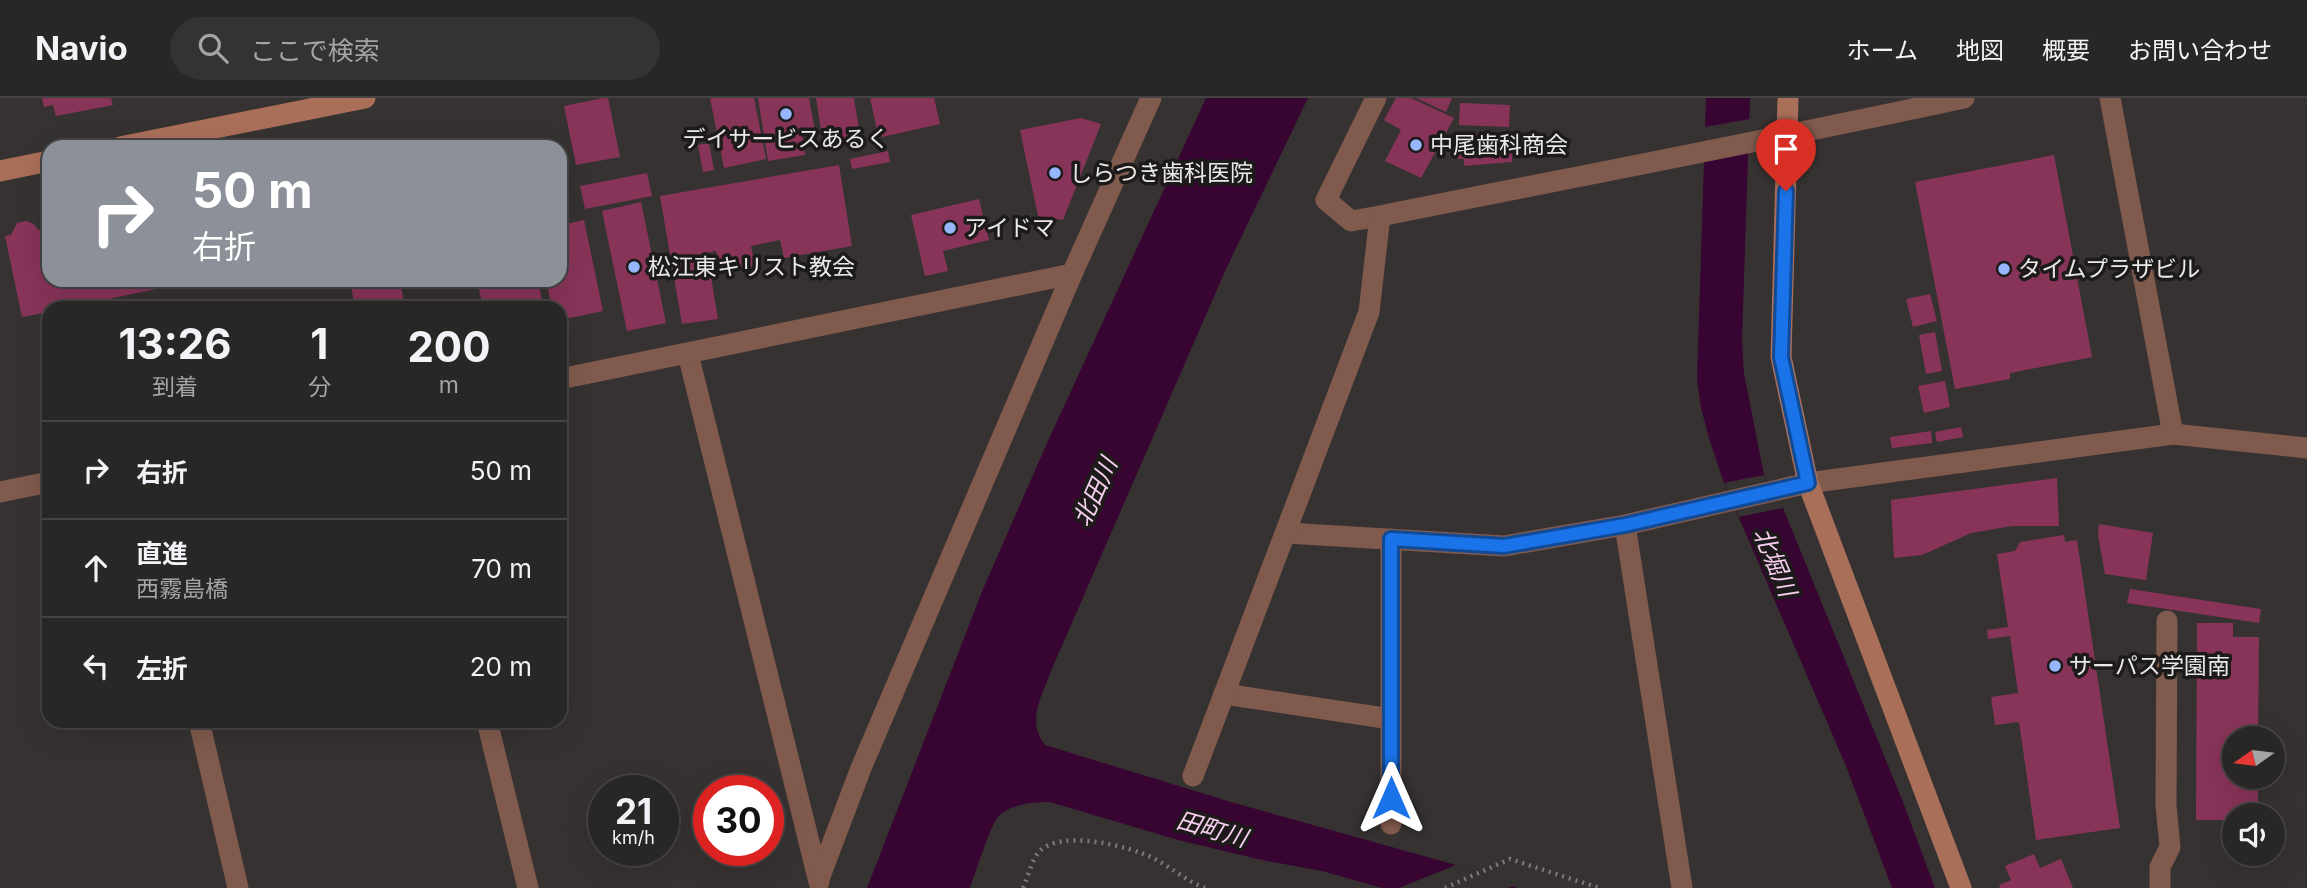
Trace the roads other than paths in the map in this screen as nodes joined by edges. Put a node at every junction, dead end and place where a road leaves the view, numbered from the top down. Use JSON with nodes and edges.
{"nodes":[{"id":1,"x":365,"y":98,"type":"edge"},
{"id":2,"x":1152,"y":98,"type":"edge"},
{"id":3,"x":1376,"y":98,"type":"edge"},
{"id":4,"x":1788,"y":98,"type":"edge"},
{"id":5,"x":1964,"y":98,"type":"edge"},
{"id":6,"x":2110,"y":98,"type":"edge"},
{"id":7,"x":1788,"y":136,"type":"junction"},
{"id":8,"x":155,"y":140,"type":"edge"},
{"id":9,"x":42,"y":162,"type":"edge"},
{"id":10,"x":0,"y":171,"type":"edge"},
{"id":11,"x":1380,"y":216,"type":"junction"},
{"id":12,"x":1072,"y":274,"type":"junction"},
{"id":13,"x":688,"y":354,"type":"junction"},
{"id":14,"x":567,"y":378,"type":"edge"},
{"id":15,"x":2173,"y":434,"type":"junction"},
{"id":16,"x":2307,"y":449,"type":"edge"},
{"id":17,"x":42,"y":483,"type":"edge"},
{"id":18,"x":1808,"y":483,"type":"junction"},
{"id":19,"x":0,"y":492,"type":"edge"},
{"id":20,"x":1625,"y":525,"type":"junction"},
{"id":21,"x":1286,"y":533,"type":"junction"},
{"id":22,"x":1391,"y":539,"type":"junction"},
{"id":23,"x":2167,"y":621,"type":"dead end"},
{"id":24,"x":1224,"y":694,"type":"junction"},
{"id":25,"x":1391,"y":719,"type":"junction"},
{"id":26,"x":201,"y":728,"type":"edge"},
{"id":27,"x":489,"y":728,"type":"edge"},
{"id":28,"x":1194,"y":776,"type":"dead end"},
{"id":29,"x":1391,"y":824,"type":"dead end"},
{"id":30,"x":818,"y":884,"type":"edge"},
{"id":31,"x":238,"y":888,"type":"edge"},
{"id":32,"x":528,"y":888,"type":"edge"},
{"id":33,"x":1682,"y":888,"type":"edge"},
{"id":34,"x":1961,"y":888,"type":"edge"},
{"id":35,"x":2160,"y":888,"type":"edge"}],
"edges":[{"from":1,"to":8,"type":"street"},
{"from":2,"to":12,"type":"street"},
{"from":3,"to":11,"type":"street"},
{"from":4,"to":7,"type":"street"},
{"from":5,"to":7,"type":"street"},
{"from":6,"to":15,"type":"street"},
{"from":7,"to":11,"type":"street"},
{"from":7,"to":18,"type":"street"},
{"from":9,"to":10,"type":"street"},
{"from":11,"to":21,"type":"street"},
{"from":12,"to":13,"type":"street"},
{"from":12,"to":30,"type":"street"},
{"from":13,"to":14,"type":"street"},
{"from":13,"to":30,"type":"street"},
{"from":15,"to":16,"type":"street"},
{"from":15,"to":18,"type":"street"},
{"from":17,"to":19,"type":"street"},
{"from":18,"to":20,"type":"street"},
{"from":18,"to":34,"type":"street"},
{"from":20,"to":22,"type":"street"},
{"from":20,"to":33,"type":"street"},
{"from":21,"to":22,"type":"street"},
{"from":21,"to":24,"type":"street"},
{"from":22,"to":25,"type":"street"},
{"from":23,"to":35,"type":"street"},
{"from":24,"to":25,"type":"street"},
{"from":24,"to":28,"type":"street"},
{"from":25,"to":29,"type":"street"},
{"from":26,"to":31,"type":"street"},
{"from":27,"to":32,"type":"street"}]}
